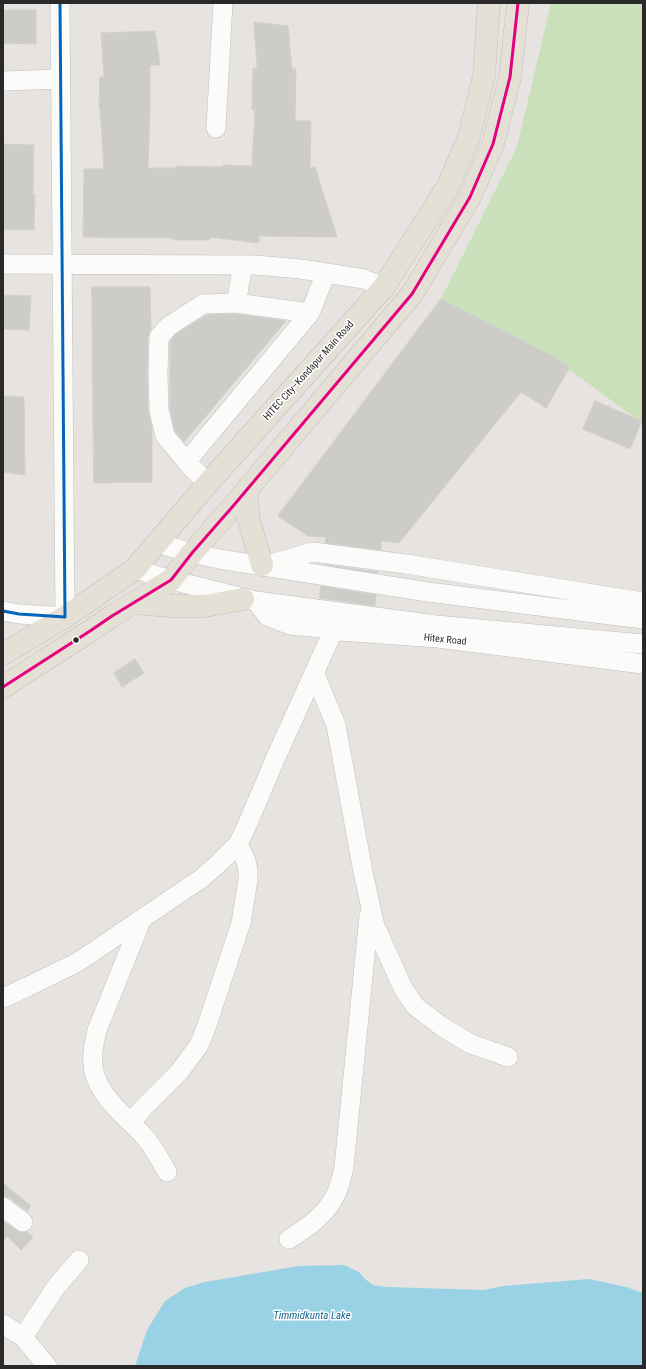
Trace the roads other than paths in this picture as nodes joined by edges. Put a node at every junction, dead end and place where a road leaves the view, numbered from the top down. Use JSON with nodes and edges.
{"nodes":[{"id":1,"x":60,"y":3,"type":"edge"},
{"id":2,"x":223,"y":3,"type":"edge"},
{"id":3,"x":489,"y":3,"type":"edge"},
{"id":4,"x":518,"y":3,"type":"edge"},
{"id":5,"x":60,"y":79,"type":"junction"},
{"id":6,"x":3,"y":81,"type":"edge"},
{"id":7,"x":216,"y":128,"type":"dead end"},
{"id":8,"x":3,"y":264,"type":"edge"},
{"id":9,"x":63,"y":264,"type":"junction"},
{"id":10,"x":243,"y":265,"type":"junction"},
{"id":11,"x":326,"y":273,"type":"junction"},
{"id":12,"x":384,"y":287,"type":"junction"},
{"id":13,"x":236,"y":303,"type":"junction"},
{"id":14,"x":310,"y":313,"type":"junction"},
{"id":15,"x":318,"y":361,"type":"junction"},
{"id":16,"x":340,"y":379,"type":"junction"},
{"id":17,"x":187,"y":461,"type":"junction"},
{"id":18,"x":208,"y":483,"type":"junction"},
{"id":19,"x":247,"y":490,"type":"junction"},
{"id":20,"x":157,"y":542,"type":"junction"},
{"id":21,"x":192,"y":553,"type":"junction"},
{"id":22,"x":264,"y":566,"type":"junction"},
{"id":23,"x":135,"y":568,"type":"junction"},
{"id":24,"x":171,"y":580,"type":"junction"},
{"id":25,"x":250,"y":600,"type":"junction"},
{"id":26,"x":643,"y":602,"type":"edge"},
{"id":27,"x":133,"y":603,"type":"junction"},
{"id":28,"x":3,"y":611,"type":"edge"},
{"id":29,"x":65,"y":617,"type":"junction"},
{"id":30,"x":643,"y":619,"type":"edge"},
{"id":31,"x":334,"y":629,"type":"junction"},
{"id":32,"x":643,"y":644,"type":"edge"},
{"id":33,"x":3,"y":654,"type":"edge"},
{"id":34,"x":643,"y":664,"type":"edge"},
{"id":35,"x":314,"y":672,"type":"junction"},
{"id":36,"x":3,"y":687,"type":"edge"},
{"id":37,"x":238,"y":844,"type":"junction"},
{"id":38,"x":370,"y":909,"type":"junction"},
{"id":39,"x":142,"y":919,"type":"junction"},
{"id":40,"x":3,"y":998,"type":"edge"},
{"id":41,"x":508,"y":1057,"type":"dead end"},
{"id":42,"x":131,"y":1123,"type":"junction"},
{"id":43,"x":166,"y":1172,"type":"dead end"},
{"id":44,"x":3,"y":1207,"type":"edge"},
{"id":45,"x":23,"y":1222,"type":"dead end"},
{"id":46,"x":289,"y":1239,"type":"dead end"},
{"id":47,"x":79,"y":1260,"type":"dead end"},
{"id":48,"x":3,"y":1324,"type":"edge"},
{"id":49,"x":23,"y":1337,"type":"junction"},
{"id":50,"x":47,"y":1366,"type":"edge"}],
"edges":[{"from":1,"to":5,"type":"street"},
{"from":2,"to":7,"type":"street"},
{"from":3,"to":12,"type":"main road","name":"HITEC City–Kondapur Main Road"},
{"from":4,"to":16,"type":"main road"},
{"from":5,"to":6,"type":"street"},
{"from":5,"to":9,"type":"street"},
{"from":8,"to":9,"type":"street"},
{"from":9,"to":10,"type":"street"},
{"from":9,"to":29,"type":"street"},
{"from":10,"to":11,"type":"street"},
{"from":10,"to":13,"type":"street"},
{"from":11,"to":12,"type":"street"},
{"from":11,"to":14,"type":"street"},
{"from":12,"to":15,"type":"main road","name":"HITEC City–Kondapur Main Road"},
{"from":13,"to":14,"type":"street"},
{"from":13,"to":17,"type":"street"},
{"from":14,"to":17,"type":"street"},
{"from":15,"to":16,"type":"main road"},
{"from":15,"to":18,"type":"main road","name":"HITEC City–Kondapur Main Road"},
{"from":16,"to":19,"type":"main road"},
{"from":17,"to":18,"type":"street"},
{"from":18,"to":20,"type":"main road","name":"HITEC City–Kondapur Main Road"},
{"from":19,"to":21,"type":"main road"},
{"from":19,"to":22,"type":"main road"},
{"from":20,"to":21,"type":"street"},
{"from":20,"to":23,"type":"main road","name":"HITEC City–Kondapur Main Road"},
{"from":21,"to":22,"type":"street"},
{"from":21,"to":24,"type":"main road"},
{"from":22,"to":26,"type":"street"},
{"from":22,"to":30,"type":"street"},
{"from":23,"to":24,"type":"street","name":"Hitex Road"},
{"from":23,"to":29,"type":"main road","name":"HITEC City–Kondapur Main Road"},
{"from":24,"to":25,"type":"street","name":"Hitex Road"},
{"from":24,"to":27,"type":"main road"},
{"from":25,"to":27,"type":"main road"},
{"from":25,"to":31,"type":"street","name":"Hitex Road"},
{"from":25,"to":32,"type":"street","name":"Hitex Road"},
{"from":27,"to":36,"type":"main road"},
{"from":28,"to":29,"type":"street"},
{"from":29,"to":33,"type":"main road","name":"HITEC City–Kondapur Main Road"},
{"from":31,"to":34,"type":"street","name":"Hitex Road"},
{"from":31,"to":35,"type":"street"},
{"from":35,"to":37,"type":"street"},
{"from":35,"to":38,"type":"street"},
{"from":37,"to":39,"type":"street"},
{"from":37,"to":42,"type":"street"},
{"from":38,"to":41,"type":"street"},
{"from":38,"to":46,"type":"street"},
{"from":39,"to":40,"type":"street"},
{"from":39,"to":42,"type":"street"},
{"from":42,"to":43,"type":"street"},
{"from":44,"to":45,"type":"street"},
{"from":47,"to":49,"type":"street"},
{"from":48,"to":49,"type":"street"},
{"from":49,"to":50,"type":"street"}]}
